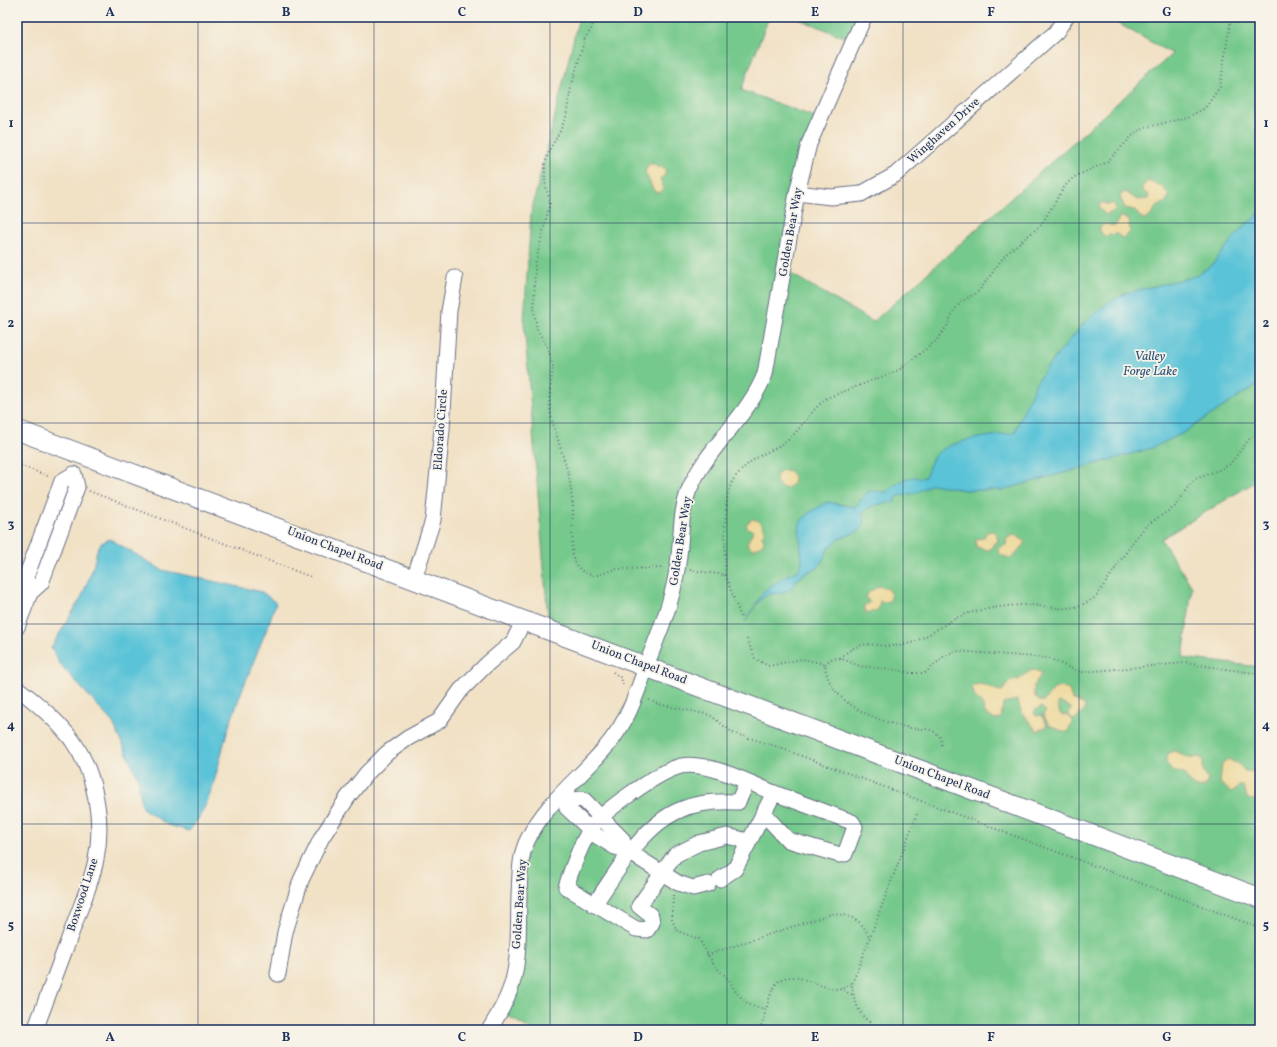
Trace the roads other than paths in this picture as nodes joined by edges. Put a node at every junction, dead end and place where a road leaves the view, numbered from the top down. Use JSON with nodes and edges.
{"nodes":[{"id":1,"x":864,"y":17,"type":"edge"},
{"id":2,"x":1066,"y":17,"type":"edge"},
{"id":3,"x":797,"y":193,"type":"junction"},
{"id":4,"x":455,"y":278,"type":"dead end"},
{"id":5,"x":17,"y":430,"type":"edge"},
{"id":6,"x":81,"y":454,"type":"junction"},
{"id":7,"x":414,"y":579,"type":"junction"},
{"id":8,"x":25,"y":596,"type":"edge"},
{"id":9,"x":524,"y":620,"type":"junction"},
{"id":10,"x":17,"y":627,"type":"edge"},
{"id":11,"x":646,"y":666,"type":"junction"},
{"id":12,"x":17,"y":688,"type":"edge"},
{"id":13,"x":747,"y":782,"type":"junction"},
{"id":14,"x":774,"y":794,"type":"junction"},
{"id":15,"x":567,"y":796,"type":"junction"},
{"id":16,"x":763,"y":813,"type":"junction"},
{"id":17,"x":600,"y":818,"type":"junction"},
{"id":18,"x":590,"y":830,"type":"junction"},
{"id":19,"x":748,"y":841,"type":"junction"},
{"id":20,"x":628,"y":852,"type":"junction"},
{"id":21,"x":661,"y":873,"type":"junction"},
{"id":22,"x":1260,"y":898,"type":"edge"},
{"id":23,"x":594,"y":905,"type":"junction"},
{"id":24,"x":278,"y":974,"type":"dead end"},
{"id":25,"x":35,"y":1030,"type":"edge"},
{"id":26,"x":489,"y":1030,"type":"edge"}],
"edges":[{"from":1,"to":3,"type":"street","name":"Golden Bear Way"},
{"from":2,"to":3,"type":"street","name":"Winghaven Drive"},
{"from":3,"to":11,"type":"street","name":"Golden Bear Way"},
{"from":4,"to":7,"type":"street","name":"Eldorado Circle"},
{"from":5,"to":6,"type":"main road","name":"Union Chapel Road"},
{"from":6,"to":7,"type":"main road","name":"Union Chapel Road"},
{"from":6,"to":8,"type":"street"},
{"from":7,"to":9,"type":"main road","name":"Union Chapel Road"},
{"from":8,"to":10,"type":"street"},
{"from":9,"to":11,"type":"main road","name":"Union Chapel Road"},
{"from":9,"to":24,"type":"street"},
{"from":11,"to":15,"type":"street","name":"Golden Bear Way"},
{"from":11,"to":22,"type":"main road","name":"Union Chapel Road"},
{"from":12,"to":25,"type":"street","name":"Boxwood Lane"},
{"from":13,"to":14,"type":"street"},
{"from":13,"to":17,"type":"street"},
{"from":13,"to":20,"type":"street"},
{"from":14,"to":16,"type":"street"},
{"from":14,"to":16,"type":"street"},
{"from":15,"to":17,"type":"street"},
{"from":15,"to":18,"type":"street"},
{"from":15,"to":26,"type":"street","name":"Golden Bear Way"},
{"from":16,"to":19,"type":"street"},
{"from":17,"to":18,"type":"street"},
{"from":17,"to":20,"type":"street"},
{"from":18,"to":20,"type":"street"},
{"from":18,"to":23,"type":"street"},
{"from":19,"to":21,"type":"street"},
{"from":19,"to":21,"type":"street"},
{"from":20,"to":21,"type":"street"},
{"from":20,"to":23,"type":"street"},
{"from":21,"to":23,"type":"street"}]}
